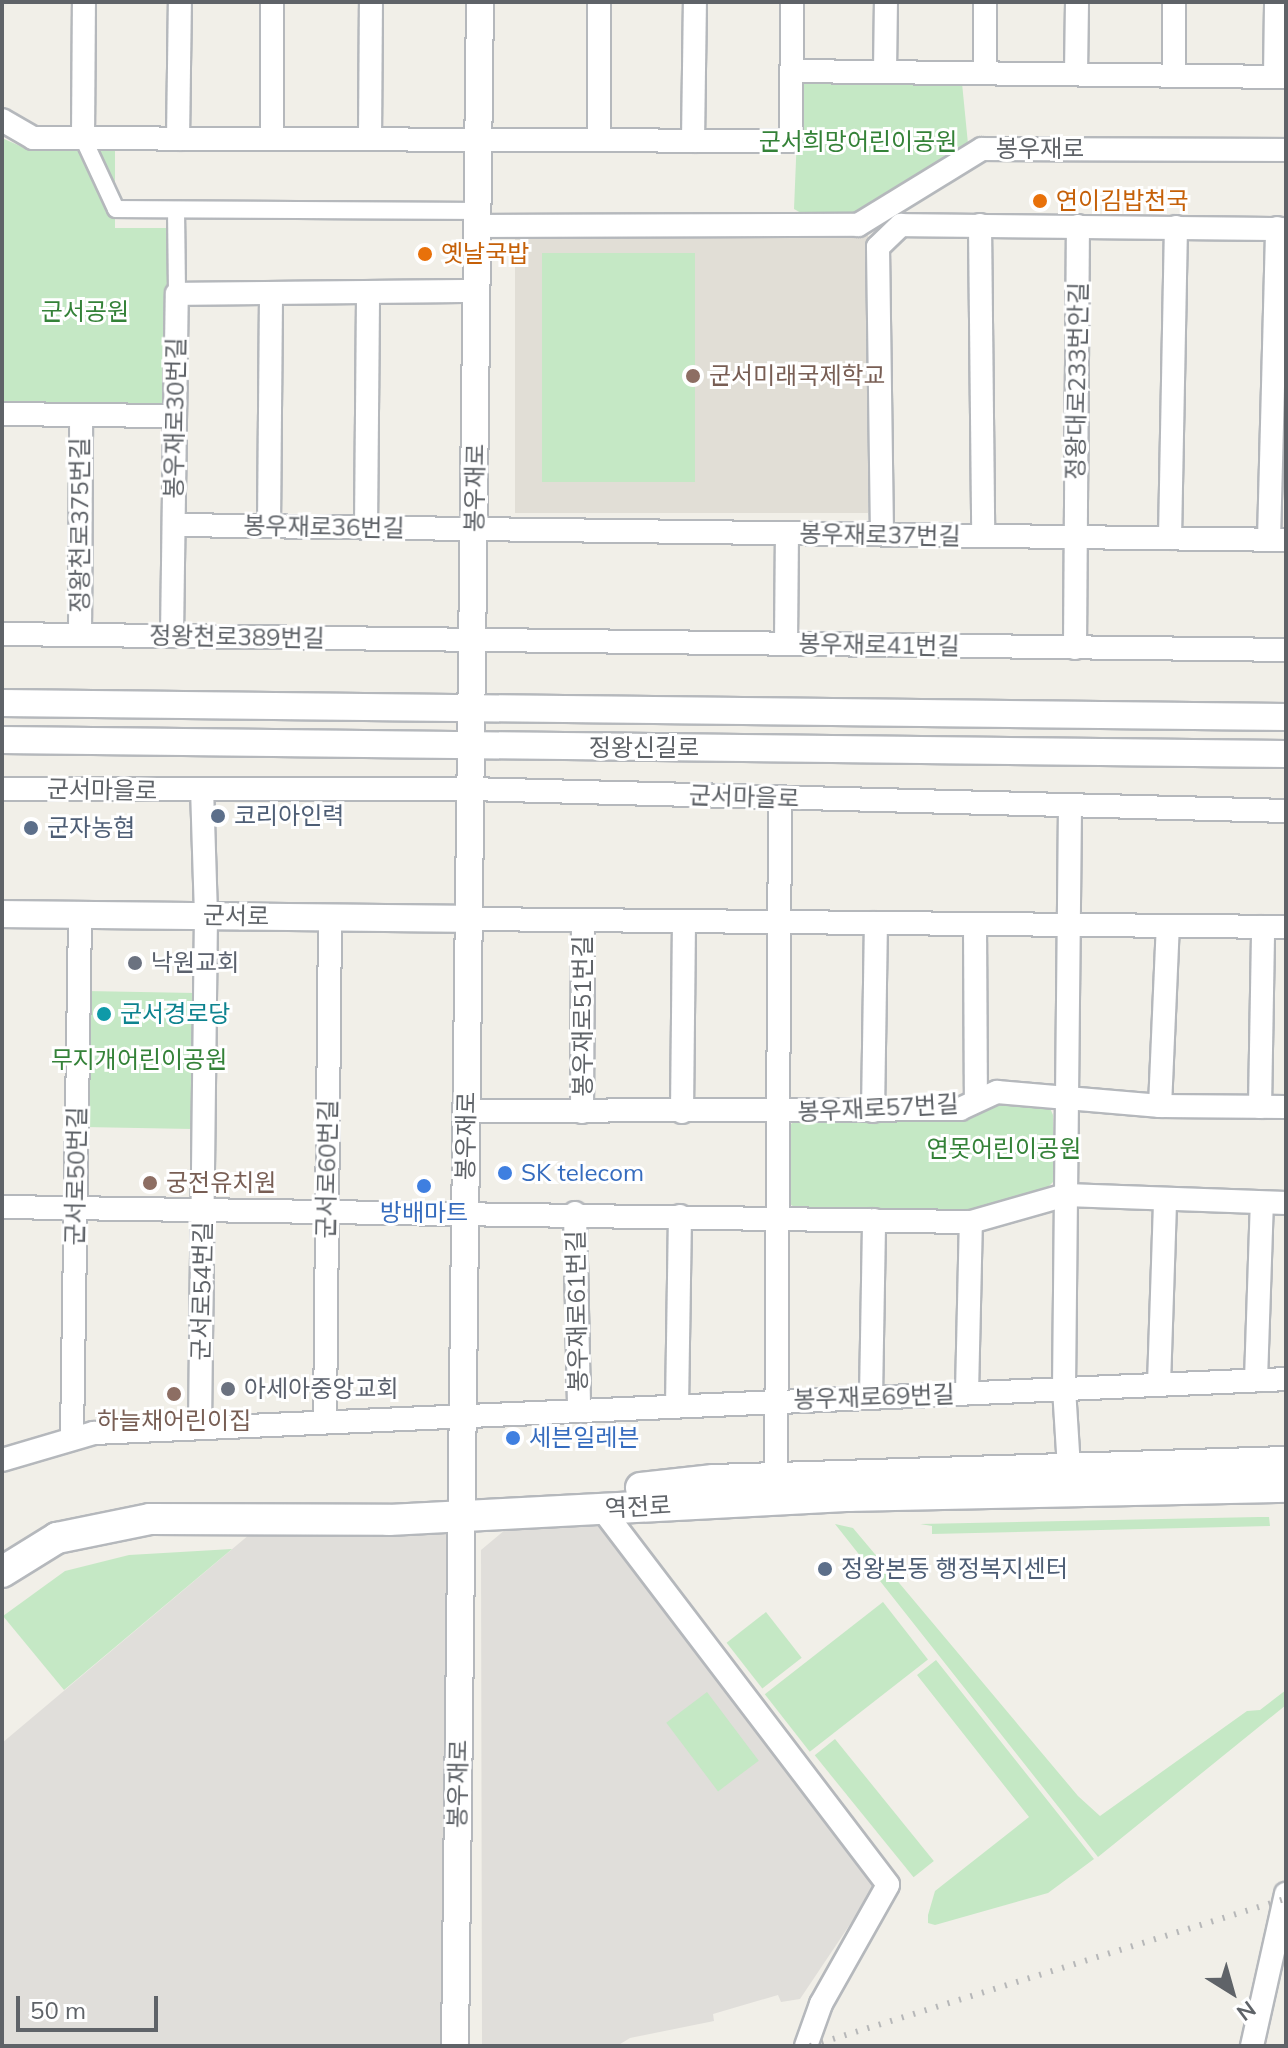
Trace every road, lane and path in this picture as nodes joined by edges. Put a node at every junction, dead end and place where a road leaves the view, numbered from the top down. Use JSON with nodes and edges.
{"nodes":[{"id":1,"x":84,"y":2,"type":"edge"},
{"id":2,"x":180,"y":2,"type":"edge"},
{"id":3,"x":272,"y":2,"type":"edge"},
{"id":4,"x":371,"y":2,"type":"edge"},
{"id":5,"x":480,"y":2,"type":"edge"},
{"id":6,"x":599,"y":2,"type":"edge"},
{"id":7,"x":695,"y":2,"type":"edge"},
{"id":8,"x":792,"y":2,"type":"edge"},
{"id":9,"x":886,"y":2,"type":"edge"},
{"id":10,"x":985,"y":2,"type":"edge"},
{"id":11,"x":1077,"y":2,"type":"edge"},
{"id":12,"x":1174,"y":2,"type":"edge"},
{"id":13,"x":1276,"y":2,"type":"edge"},
{"id":14,"x":792,"y":71,"type":"junction"},
{"id":15,"x":885,"y":71,"type":"junction"},
{"id":16,"x":985,"y":73,"type":"junction"},
{"id":17,"x":1076,"y":74,"type":"junction"},
{"id":18,"x":1174,"y":74,"type":"junction"},
{"id":19,"x":1280,"y":77,"type":"edge"},
{"id":20,"x":2,"y":120,"type":"edge"},
{"id":21,"x":83,"y":138,"type":"junction"},
{"id":22,"x":178,"y":139,"type":"junction"},
{"id":23,"x":272,"y":139,"type":"junction"},
{"id":24,"x":370,"y":139,"type":"junction"},
{"id":25,"x":479,"y":140,"type":"junction"},
{"id":26,"x":599,"y":140,"type":"junction"},
{"id":27,"x":693,"y":141,"type":"junction"},
{"id":28,"x":1286,"y":150,"type":"edge"},
{"id":29,"x":176,"y":210,"type":"junction"},
{"id":30,"x":478,"y":218,"type":"junction"},
{"id":31,"x":980,"y":225,"type":"junction"},
{"id":32,"x":1078,"y":226,"type":"junction"},
{"id":33,"x":1176,"y":227,"type":"junction"},
{"id":34,"x":1282,"y":228,"type":"edge"},
{"id":35,"x":477,"y":291,"type":"junction"},
{"id":36,"x":368,"y":292,"type":"junction"},
{"id":37,"x":271,"y":293,"type":"junction"},
{"id":38,"x":177,"y":294,"type":"junction"},
{"id":39,"x":2,"y":414,"type":"edge"},
{"id":40,"x":81,"y":415,"type":"junction"},
{"id":41,"x":175,"y":416,"type":"junction"},
{"id":42,"x":174,"y":525,"type":"junction"},
{"id":43,"x":269,"y":526,"type":"junction"},
{"id":44,"x":366,"y":528,"type":"junction"},
{"id":45,"x":474,"y":529,"type":"junction"},
{"id":46,"x":787,"y":533,"type":"junction"},
{"id":47,"x":882,"y":534,"type":"junction"},
{"id":48,"x":983,"y":536,"type":"junction"},
{"id":49,"x":1076,"y":537,"type":"junction"},
{"id":50,"x":1170,"y":538,"type":"junction"},
{"id":51,"x":1277,"y":540,"type":"edge"},
{"id":52,"x":2,"y":634,"type":"edge"},
{"id":53,"x":80,"y":635,"type":"junction"},
{"id":54,"x":172,"y":636,"type":"junction"},
{"id":55,"x":473,"y":640,"type":"junction"},
{"id":56,"x":786,"y":644,"type":"junction"},
{"id":57,"x":1075,"y":648,"type":"junction"},
{"id":58,"x":1286,"y":650,"type":"edge"},
{"id":59,"x":2,"y":703,"type":"edge"},
{"id":60,"x":472,"y":710,"type":"junction"},
{"id":61,"x":1286,"y":717,"type":"edge"},
{"id":62,"x":2,"y":740,"type":"edge"},
{"id":63,"x":471,"y":747,"type":"junction"},
{"id":64,"x":1286,"y":754,"type":"edge"},
{"id":65,"x":2,"y":789,"type":"edge"},
{"id":66,"x":469,"y":789,"type":"junction"},
{"id":67,"x":202,"y":791,"type":"junction"},
{"id":68,"x":780,"y":798,"type":"junction"},
{"id":69,"x":1070,"y":805,"type":"junction"},
{"id":70,"x":1286,"y":811,"type":"edge"},
{"id":71,"x":2,"y":914,"type":"edge"},
{"id":72,"x":80,"y":914,"type":"junction"},
{"id":73,"x":206,"y":915,"type":"junction"},
{"id":74,"x":330,"y":917,"type":"junction"},
{"id":75,"x":469,"y":919,"type":"junction"},
{"id":76,"x":583,"y":920,"type":"junction"},
{"id":77,"x":684,"y":921,"type":"junction"},
{"id":78,"x":779,"y":922,"type":"junction"},
{"id":79,"x":876,"y":923,"type":"junction"},
{"id":80,"x":975,"y":924,"type":"junction"},
{"id":81,"x":1072,"y":925,"type":"junction"},
{"id":82,"x":1168,"y":926,"type":"junction"},
{"id":83,"x":1275,"y":927,"type":"edge"},
{"id":84,"x":1067,"y":1098,"type":"junction"},
{"id":85,"x":976,"y":1100,"type":"junction"},
{"id":86,"x":1160,"y":1106,"type":"junction"},
{"id":87,"x":1260,"y":1107,"type":"junction"},
{"id":88,"x":1286,"y":1107,"type":"edge"},
{"id":89,"x":467,"y":1111,"type":"junction"},
{"id":90,"x":873,"y":1111,"type":"junction"},
{"id":91,"x":582,"y":1112,"type":"junction"},
{"id":92,"x":682,"y":1112,"type":"junction"},
{"id":93,"x":777,"y":1113,"type":"junction"},
{"id":94,"x":1066,"y":1195,"type":"junction"},
{"id":95,"x":1165,"y":1201,"type":"junction"},
{"id":96,"x":1262,"y":1203,"type":"junction"},
{"id":97,"x":1286,"y":1203,"type":"edge"},
{"id":98,"x":2,"y":1207,"type":"edge"},
{"id":99,"x":76,"y":1208,"type":"junction"},
{"id":100,"x":203,"y":1209,"type":"junction"},
{"id":101,"x":327,"y":1210,"type":"junction"},
{"id":102,"x":466,"y":1211,"type":"junction"},
{"id":103,"x":575,"y":1213,"type":"junction"},
{"id":104,"x":680,"y":1216,"type":"junction"},
{"id":105,"x":774,"y":1218,"type":"junction"},
{"id":106,"x":874,"y":1220,"type":"junction"},
{"id":107,"x":971,"y":1222,"type":"junction"},
{"id":108,"x":1286,"y":1379,"type":"edge"},
{"id":109,"x":1256,"y":1380,"type":"junction"},
{"id":110,"x":1159,"y":1384,"type":"junction"},
{"id":111,"x":1064,"y":1389,"type":"junction"},
{"id":112,"x":967,"y":1393,"type":"junction"},
{"id":113,"x":871,"y":1397,"type":"junction"},
{"id":114,"x":775,"y":1401,"type":"junction"},
{"id":115,"x":677,"y":1406,"type":"junction"},
{"id":116,"x":579,"y":1410,"type":"junction"},
{"id":117,"x":463,"y":1414,"type":"junction"},
{"id":118,"x":325,"y":1421,"type":"junction"},
{"id":119,"x":200,"y":1427,"type":"junction"},
{"id":120,"x":72,"y":1437,"type":"junction"},
{"id":121,"x":2,"y":1460,"type":"edge"},
{"id":122,"x":1286,"y":1462,"type":"edge"},
{"id":123,"x":1069,"y":1468,"type":"junction"},
{"id":124,"x":776,"y":1478,"type":"junction"},
{"id":125,"x":1286,"y":1487,"type":"edge"},
{"id":126,"x":462,"y":1507,"type":"junction"},
{"id":127,"x":602,"y":1509,"type":"junction"},
{"id":128,"x":2,"y":1553,"type":"edge"},
{"id":129,"x":2,"y":1572,"type":"edge"},
{"id":130,"x":1286,"y":1894,"type":"edge"},
{"id":131,"x":1276,"y":1982,"type":"edge"},
{"id":132,"x":455,"y":2046,"type":"edge"},
{"id":133,"x":806,"y":2046,"type":"edge"},
{"id":134,"x":1252,"y":2046,"type":"edge"}],
"edges":[{"from":1,"to":21,"type":"street"},
{"from":2,"to":22,"type":"street"},
{"from":3,"to":23,"type":"street"},
{"from":4,"to":24,"type":"street"},
{"from":5,"to":25,"type":"street","name":"봉우재로"},
{"from":6,"to":26,"type":"street"},
{"from":7,"to":27,"type":"street"},
{"from":8,"to":14,"type":"street"},
{"from":9,"to":15,"type":"street"},
{"from":10,"to":16,"type":"street"},
{"from":11,"to":17,"type":"street"},
{"from":12,"to":18,"type":"street"},
{"from":13,"to":19,"type":"street"},
{"from":14,"to":15,"type":"street"},
{"from":14,"to":27,"type":"street"},
{"from":15,"to":16,"type":"street"},
{"from":16,"to":17,"type":"street"},
{"from":17,"to":18,"type":"street"},
{"from":18,"to":19,"type":"street"},
{"from":20,"to":21,"type":"street"},
{"from":21,"to":22,"type":"street"},
{"from":21,"to":29,"type":"street"},
{"from":22,"to":23,"type":"street"},
{"from":23,"to":24,"type":"street"},
{"from":24,"to":25,"type":"street"},
{"from":25,"to":26,"type":"street"},
{"from":25,"to":30,"type":"street","name":"봉우재로"},
{"from":26,"to":27,"type":"street"},
{"from":28,"to":30,"type":"street","name":"봉우재로"},
{"from":29,"to":30,"type":"street"},
{"from":29,"to":38,"type":"street"},
{"from":30,"to":35,"type":"street","name":"봉우재로"},
{"from":31,"to":32,"type":"street"},
{"from":31,"to":47,"type":"street"},
{"from":31,"to":48,"type":"street"},
{"from":32,"to":33,"type":"street"},
{"from":32,"to":49,"type":"street","name":"정왕대로233번안길"},
{"from":33,"to":34,"type":"street"},
{"from":33,"to":50,"type":"street"},
{"from":34,"to":51,"type":"street"},
{"from":35,"to":36,"type":"street"},
{"from":35,"to":45,"type":"street","name":"봉우재로"},
{"from":36,"to":37,"type":"street"},
{"from":36,"to":44,"type":"street"},
{"from":37,"to":38,"type":"street"},
{"from":37,"to":43,"type":"street"},
{"from":38,"to":41,"type":"street","name":"봉우재로30번길"},
{"from":39,"to":40,"type":"street","name":"정왕천로375번길"},
{"from":40,"to":41,"type":"street","name":"정왕천로375번길"},
{"from":40,"to":53,"type":"street","name":"정왕천로375번길"},
{"from":41,"to":42,"type":"street","name":"봉우재로30번길"},
{"from":42,"to":43,"type":"street","name":"봉우재로36번길"},
{"from":42,"to":54,"type":"street","name":"봉우재로30번길"},
{"from":43,"to":44,"type":"street","name":"봉우재로36번길"},
{"from":44,"to":45,"type":"street","name":"봉우재로36번길"},
{"from":45,"to":46,"type":"street","name":"봉우재로37번길"},
{"from":45,"to":55,"type":"street","name":"봉우재로"},
{"from":46,"to":47,"type":"street","name":"봉우재로37번길"},
{"from":46,"to":56,"type":"street"},
{"from":47,"to":48,"type":"street","name":"봉우재로37번길"},
{"from":48,"to":49,"type":"street","name":"봉우재로37번길"},
{"from":49,"to":50,"type":"street","name":"봉우재로37번길"},
{"from":49,"to":57,"type":"street","name":"정왕대로233번안길"},
{"from":50,"to":51,"type":"street","name":"봉우재로37번길"},
{"from":52,"to":53,"type":"street","name":"정왕천로389번길"},
{"from":53,"to":54,"type":"street","name":"정왕천로389번길"},
{"from":54,"to":55,"type":"street","name":"정왕천로389번길"},
{"from":55,"to":56,"type":"street","name":"봉우재로41번길"},
{"from":55,"to":60,"type":"street","name":"봉우재로"},
{"from":56,"to":57,"type":"street","name":"봉우재로41번길"},
{"from":57,"to":58,"type":"street","name":"봉우재로41번길"},
{"from":59,"to":60,"type":"street","name":"정왕신길로"},
{"from":60,"to":61,"type":"street","name":"정왕신길로"},
{"from":60,"to":63,"type":"street","name":"봉우재로"},
{"from":62,"to":63,"type":"street","name":"정왕신길로"},
{"from":63,"to":64,"type":"street","name":"정왕신길로"},
{"from":63,"to":66,"type":"street","name":"봉우재로"},
{"from":65,"to":67,"type":"street","name":"군서마을로"},
{"from":66,"to":67,"type":"street","name":"군서마을로"},
{"from":66,"to":68,"type":"street","name":"군서마을로"},
{"from":66,"to":75,"type":"street","name":"봉우재로"},
{"from":67,"to":73,"type":"street"},
{"from":68,"to":69,"type":"street","name":"군서마을로"},
{"from":68,"to":78,"type":"street"},
{"from":69,"to":70,"type":"street","name":"군서마을로"},
{"from":69,"to":81,"type":"street"},
{"from":71,"to":72,"type":"street","name":"군서로"},
{"from":72,"to":73,"type":"street","name":"군서로"},
{"from":72,"to":99,"type":"street","name":"군서로50번길"},
{"from":73,"to":74,"type":"street","name":"군서로"},
{"from":73,"to":100,"type":"street","name":"군서로54번길"},
{"from":74,"to":75,"type":"street","name":"군서로"},
{"from":74,"to":101,"type":"street","name":"군서로60번길"},
{"from":75,"to":76,"type":"street","name":"봉우재로51번길"},
{"from":75,"to":89,"type":"street","name":"봉우재로"},
{"from":76,"to":77,"type":"street","name":"봉우재로51번길"},
{"from":76,"to":91,"type":"street","name":"봉우재로51번길"},
{"from":77,"to":78,"type":"street","name":"봉우재로51번길"},
{"from":77,"to":92,"type":"street"},
{"from":78,"to":79,"type":"street","name":"봉우재로51번길"},
{"from":78,"to":93,"type":"street"},
{"from":79,"to":80,"type":"street","name":"봉우재로51번길"},
{"from":79,"to":90,"type":"street"},
{"from":80,"to":81,"type":"street","name":"봉우재로51번길"},
{"from":80,"to":85,"type":"street"},
{"from":81,"to":82,"type":"street","name":"봉우재로51번길"},
{"from":81,"to":84,"type":"street"},
{"from":82,"to":83,"type":"street","name":"봉우재로51번길"},
{"from":82,"to":86,"type":"street"},
{"from":83,"to":87,"type":"street","name":"봉우재로51번길"},
{"from":84,"to":85,"type":"street","name":"봉우재로57번길"},
{"from":84,"to":86,"type":"street","name":"봉우재로57번길"},
{"from":84,"to":94,"type":"street"},
{"from":85,"to":90,"type":"street","name":"봉우재로57번길"},
{"from":86,"to":87,"type":"street","name":"봉우재로57번길"},
{"from":87,"to":88,"type":"street","name":"봉우재로57번길"},
{"from":89,"to":91,"type":"street","name":"봉우재로57번길"},
{"from":89,"to":102,"type":"street","name":"봉우재로"},
{"from":90,"to":93,"type":"street","name":"봉우재로57번길"},
{"from":91,"to":92,"type":"street","name":"봉우재로57번길"},
{"from":92,"to":93,"type":"street","name":"봉우재로57번길"},
{"from":93,"to":105,"type":"street"},
{"from":94,"to":95,"type":"street","name":"봉우재로61번길"},
{"from":94,"to":107,"type":"street","name":"봉우재로61번길"},
{"from":94,"to":111,"type":"street"},
{"from":95,"to":96,"type":"street","name":"봉우재로61번길"},
{"from":95,"to":110,"type":"street"},
{"from":96,"to":97,"type":"street","name":"봉우재로61번길"},
{"from":96,"to":109,"type":"street"},
{"from":98,"to":99,"type":"street","name":"봉우재로61번길"},
{"from":99,"to":100,"type":"street","name":"봉우재로61번길"},
{"from":99,"to":120,"type":"street","name":"군서로50번길"},
{"from":100,"to":101,"type":"street","name":"봉우재로61번길"},
{"from":100,"to":119,"type":"street","name":"군서로54번길"},
{"from":101,"to":102,"type":"street","name":"봉우재로61번길"},
{"from":101,"to":118,"type":"street","name":"군서로60번길"},
{"from":102,"to":103,"type":"street","name":"봉우재로61번길"},
{"from":102,"to":117,"type":"street","name":"봉우재로"},
{"from":103,"to":104,"type":"street","name":"봉우재로61번길"},
{"from":103,"to":116,"type":"street","name":"봉우재로61번길"},
{"from":104,"to":105,"type":"street","name":"봉우재로61번길"},
{"from":104,"to":115,"type":"street"},
{"from":105,"to":106,"type":"street","name":"봉우재로61번길"},
{"from":105,"to":114,"type":"street"},
{"from":106,"to":107,"type":"street","name":"봉우재로61번길"},
{"from":106,"to":113,"type":"street"},
{"from":107,"to":112,"type":"street"},
{"from":108,"to":109,"type":"street","name":"봉우재로69번길"},
{"from":109,"to":110,"type":"street","name":"봉우재로69번길"},
{"from":110,"to":111,"type":"street","name":"봉우재로69번길"},
{"from":111,"to":112,"type":"street","name":"봉우재로69번길"},
{"from":111,"to":123,"type":"street"},
{"from":112,"to":113,"type":"street","name":"봉우재로69번길"},
{"from":113,"to":114,"type":"street","name":"봉우재로69번길"},
{"from":114,"to":115,"type":"street","name":"봉우재로69번길"},
{"from":114,"to":124,"type":"street"},
{"from":115,"to":116,"type":"street","name":"봉우재로69번길"},
{"from":116,"to":117,"type":"street","name":"봉우재로69번길"},
{"from":117,"to":118,"type":"street","name":"봉우재로69번길"},
{"from":117,"to":126,"type":"street","name":"봉우재로"},
{"from":118,"to":119,"type":"street","name":"봉우재로69번길"},
{"from":119,"to":120,"type":"street","name":"봉우재로69번길"},
{"from":120,"to":121,"type":"street","name":"봉우재로69번길"},
{"from":122,"to":123,"type":"main road","name":"역전로"},
{"from":123,"to":124,"type":"main road","name":"역전로"},
{"from":124,"to":126,"type":"main road","name":"역전로"},
{"from":125,"to":127,"type":"main road","name":"역전로"},
{"from":126,"to":127,"type":"main road","name":"역전로"},
{"from":126,"to":128,"type":"main road","name":"역전로"},
{"from":126,"to":129,"type":"main road","name":"역전로"},
{"from":126,"to":132,"type":"street","name":"봉우재로"},
{"from":127,"to":133,"type":"street"},
{"from":130,"to":131,"type":"street"},
{"from":131,"to":134,"type":"street"}]}
